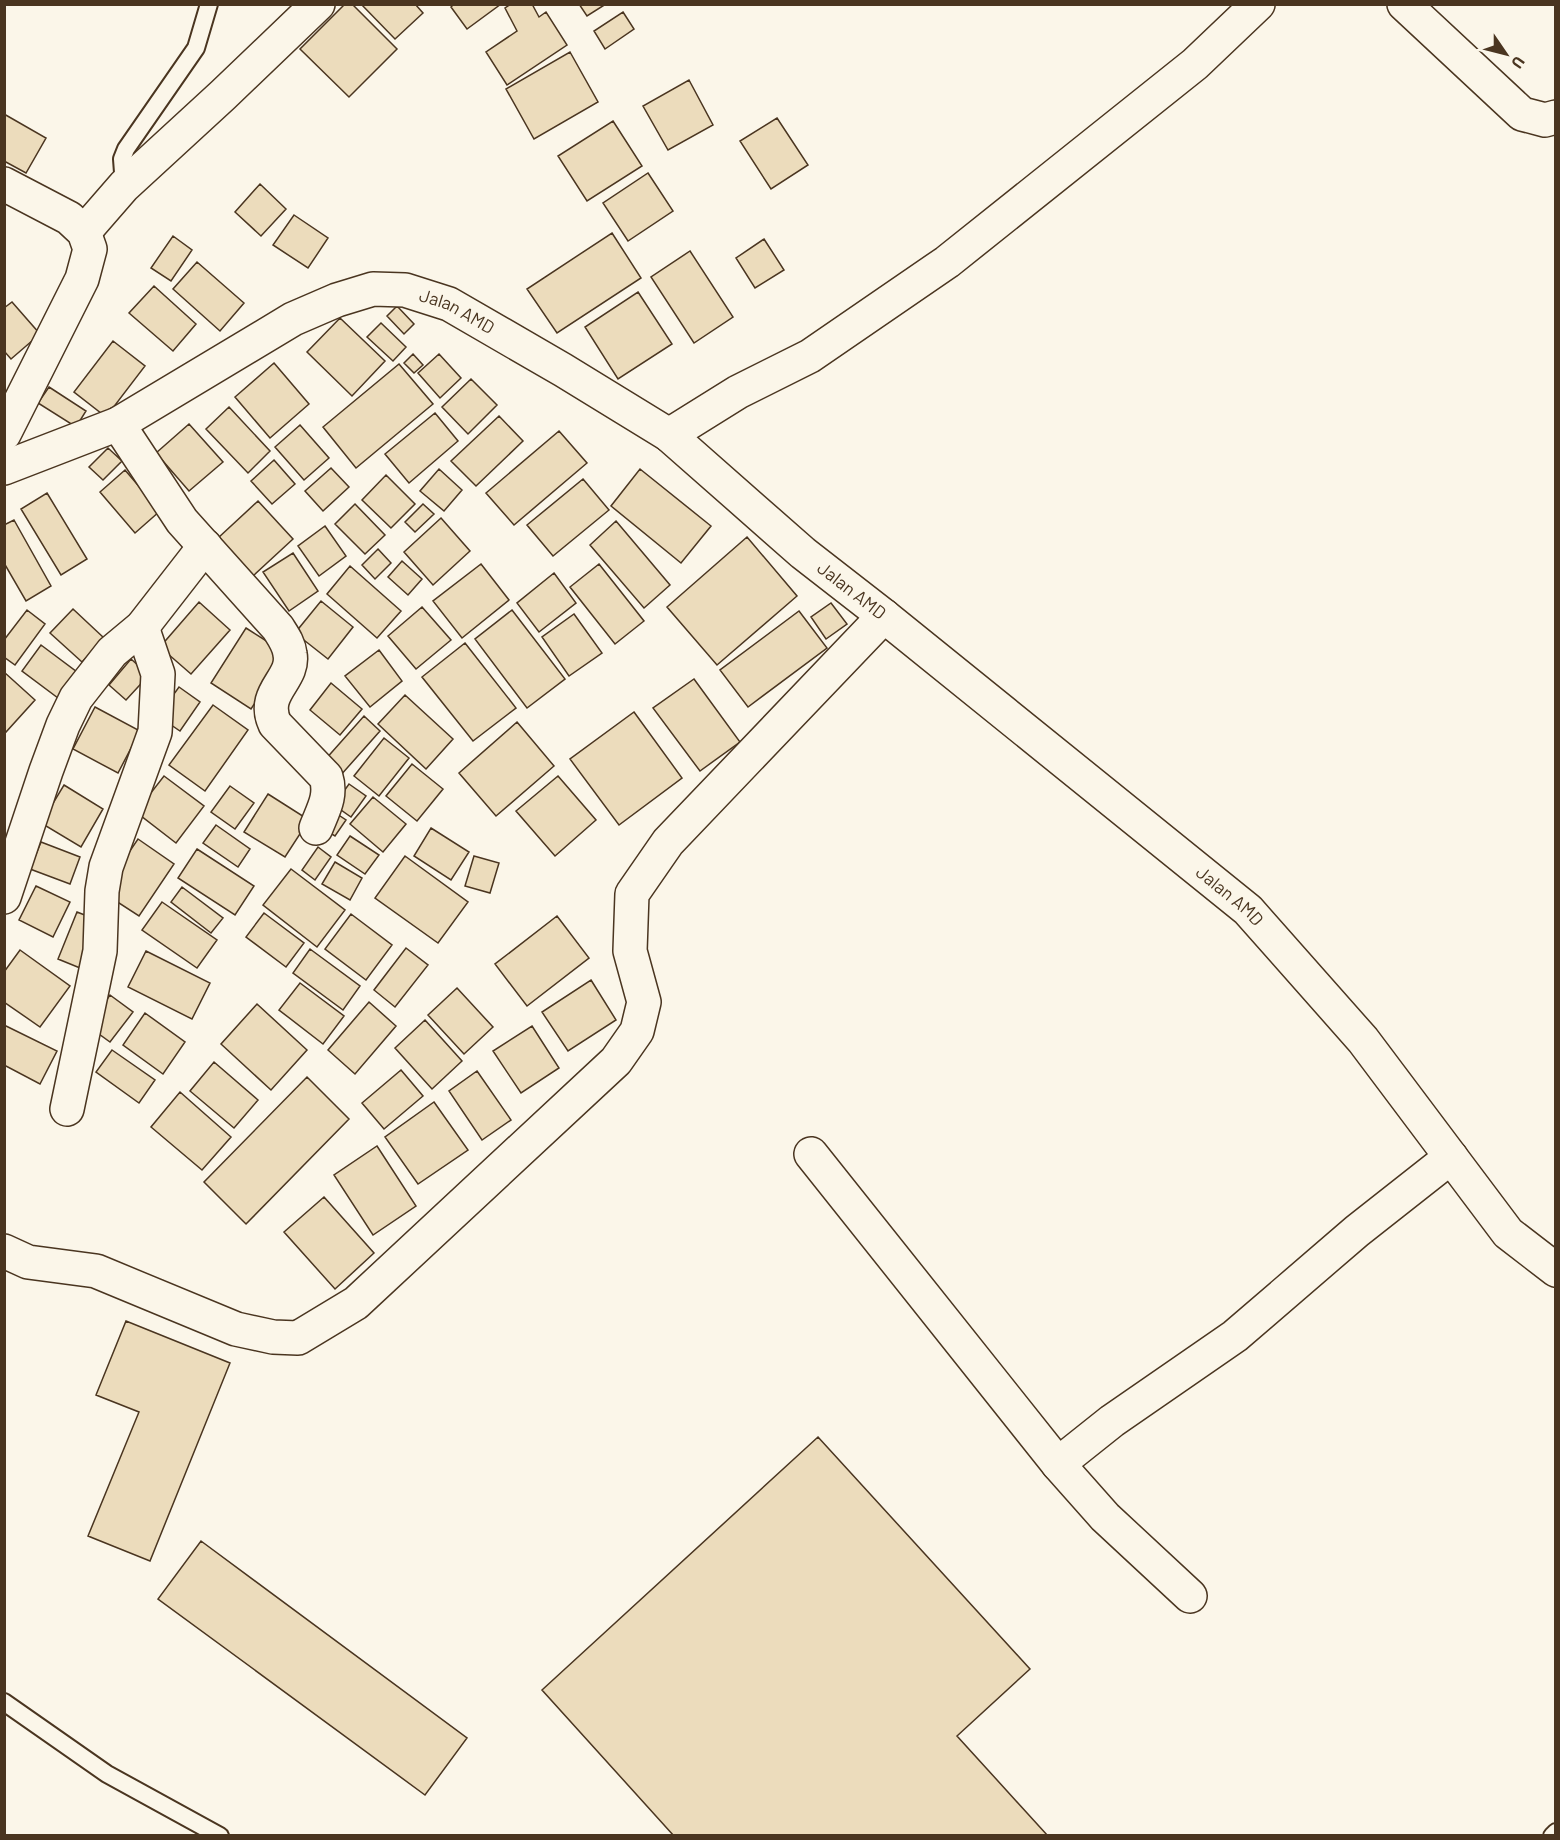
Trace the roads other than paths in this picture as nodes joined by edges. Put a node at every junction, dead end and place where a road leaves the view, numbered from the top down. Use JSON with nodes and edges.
{"nodes":[{"id":1,"x":209,"y":4,"type":"edge"},
{"id":2,"x":318,"y":4,"type":"edge"},
{"id":3,"x":1258,"y":4,"type":"edge"},
{"id":4,"x":1404,"y":4,"type":"edge"},
{"id":5,"x":1556,"y":117,"type":"edge"},
{"id":6,"x":4,"y":184,"type":"edge"},
{"id":7,"x":124,"y":186,"type":"junction"},
{"id":8,"x":84,"y":232,"type":"junction"},
{"id":9,"x":118,"y":424,"type":"junction"},
{"id":10,"x":4,"y":434,"type":"edge"},
{"id":11,"x":669,"y":435,"type":"junction"},
{"id":12,"x":4,"y":468,"type":"edge"},
{"id":13,"x":205,"y":546,"type":"junction"},
{"id":14,"x":884,"y":616,"type":"junction"},
{"id":15,"x":142,"y":627,"type":"junction"},
{"id":16,"x":316,"y":828,"type":"dead end"},
{"id":17,"x":4,"y":897,"type":"edge"},
{"id":18,"x":67,"y":1109,"type":"dead end"},
{"id":19,"x":810,"y":1154,"type":"dead end"},
{"id":20,"x":1451,"y":1157,"type":"junction"},
{"id":21,"x":4,"y":1251,"type":"edge"},
{"id":22,"x":1556,"y":1270,"type":"edge"},
{"id":23,"x":1058,"y":1464,"type":"junction"},
{"id":24,"x":1190,"y":1596,"type":"dead end"},
{"id":25,"x":4,"y":1702,"type":"edge"},
{"id":26,"x":1556,"y":1833,"type":"edge"},
{"id":27,"x":220,"y":1836,"type":"edge"},
{"id":28,"x":1552,"y":1836,"type":"edge"}],
"edges":[{"from":1,"to":7,"type":"lane"},
{"from":2,"to":7,"type":"street"},
{"from":3,"to":11,"type":"street"},
{"from":4,"to":5,"type":"street"},
{"from":6,"to":8,"type":"street"},
{"from":7,"to":8,"type":"street"},
{"from":8,"to":10,"type":"street"},
{"from":9,"to":11,"type":"street","name":"Jalan AMD"},
{"from":9,"to":12,"type":"street","name":"Jalan AMD"},
{"from":9,"to":13,"type":"street"},
{"from":11,"to":14,"type":"street","name":"Jalan AMD"},
{"from":13,"to":15,"type":"street"},
{"from":13,"to":16,"type":"street"},
{"from":14,"to":20,"type":"street","name":"Jalan AMD"},
{"from":14,"to":21,"type":"street"},
{"from":15,"to":17,"type":"street"},
{"from":15,"to":18,"type":"street"},
{"from":19,"to":23,"type":"street"},
{"from":20,"to":22,"type":"street","name":"Jalan AMD"},
{"from":20,"to":23,"type":"street"},
{"from":23,"to":24,"type":"street"},
{"from":25,"to":27,"type":"lane"},
{"from":26,"to":28,"type":"lane"}]}
